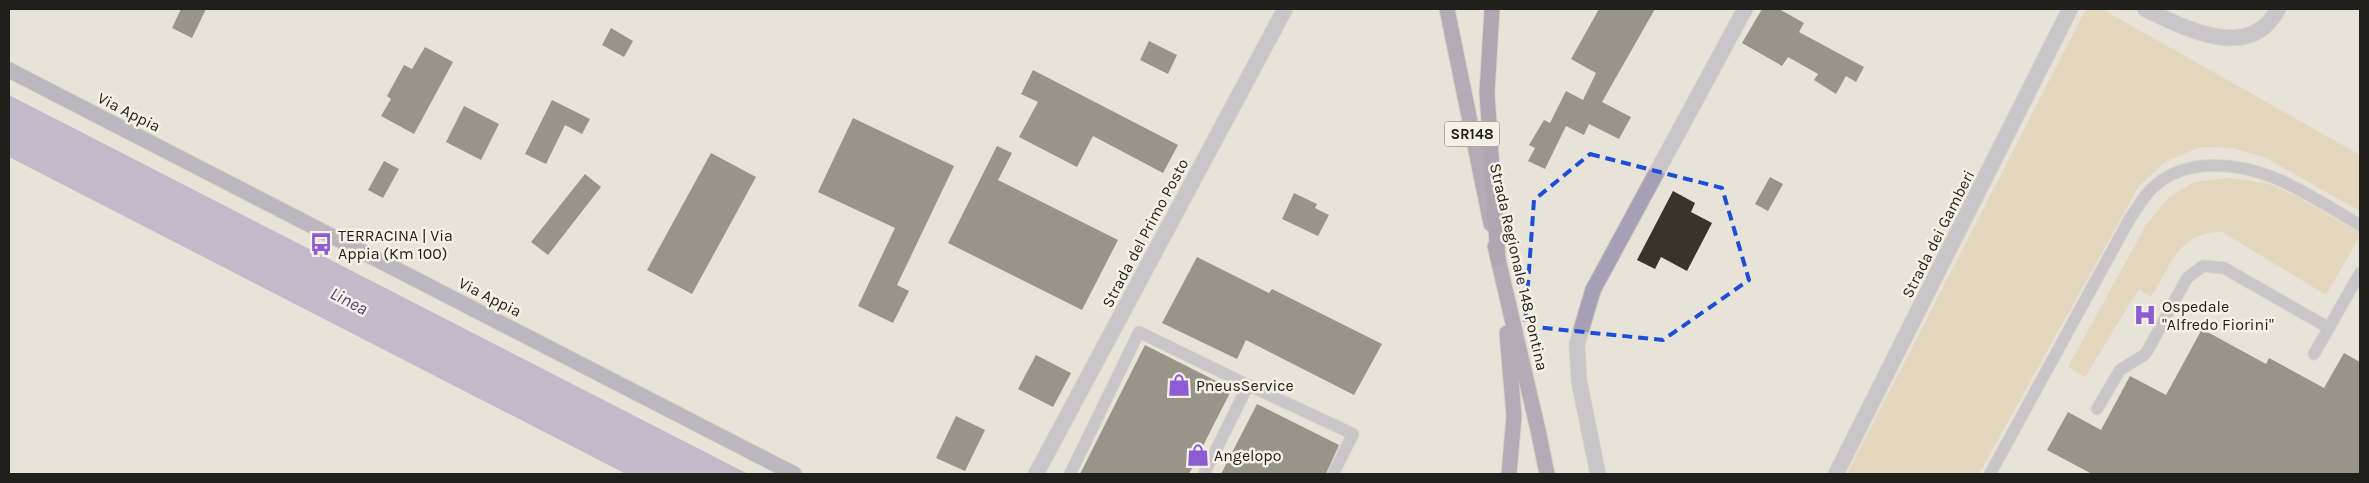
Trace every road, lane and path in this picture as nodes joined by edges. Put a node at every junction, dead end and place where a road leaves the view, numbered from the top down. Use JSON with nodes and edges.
{"nodes":[{"id":1,"x":1285,"y":9,"type":"edge"},
{"id":2,"x":1446,"y":9,"type":"edge"},
{"id":3,"x":1492,"y":9,"type":"edge"},
{"id":4,"x":1744,"y":9,"type":"edge"},
{"id":5,"x":2070,"y":9,"type":"edge"},
{"id":6,"x":2145,"y":9,"type":"edge"},
{"id":7,"x":2278,"y":9,"type":"edge"},
{"id":8,"x":9,"y":70,"type":"edge"},
{"id":9,"x":2360,"y":225,"type":"edge"},
{"id":10,"x":1498,"y":259,"type":"junction"},
{"id":11,"x":2360,"y":273,"type":"edge"},
{"id":12,"x":2329,"y":328,"type":"junction"},
{"id":13,"x":2314,"y":354,"type":"dead end"},
{"id":14,"x":1248,"y":384,"type":"junction"},
{"id":15,"x":2097,"y":409,"type":"dead end"},
{"id":16,"x":1538,"y":430,"type":"junction"},
{"id":17,"x":794,"y":474,"type":"edge"},
{"id":18,"x":1036,"y":474,"type":"edge"},
{"id":19,"x":1070,"y":474,"type":"edge"},
{"id":20,"x":1204,"y":474,"type":"edge"},
{"id":21,"x":1334,"y":474,"type":"edge"},
{"id":22,"x":1510,"y":474,"type":"edge"},
{"id":23,"x":1546,"y":474,"type":"edge"},
{"id":24,"x":1552,"y":474,"type":"edge"},
{"id":25,"x":1598,"y":474,"type":"edge"},
{"id":26,"x":1836,"y":474,"type":"edge"},
{"id":27,"x":1990,"y":474,"type":"edge"}],
"edges":[{"from":1,"to":18,"type":"street","name":"Strada del Primo Posto"},
{"from":2,"to":10,"type":"main road","name":"Strada Regionale 148 Pontina","number":"SR148"},
{"from":3,"to":10,"type":"highway"},
{"from":4,"to":25,"type":"street"},
{"from":5,"to":26,"type":"street","name":"Strada dei Gamberi"},
{"from":6,"to":7,"type":"street"},
{"from":8,"to":17,"type":"main road","name":"Via Appia"},
{"from":9,"to":27,"type":"lane"},
{"from":10,"to":16,"type":"main road","name":"Strada Regionale 148 Pontina","number":"SR148"},
{"from":10,"to":22,"type":"main road","number":"SR148"},
{"from":11,"to":12,"type":"lane"},
{"from":12,"to":13,"type":"lane"},
{"from":12,"to":15,"type":"lane"},
{"from":14,"to":19,"type":"lane"},
{"from":14,"to":20,"type":"lane"},
{"from":14,"to":21,"type":"lane"},
{"from":16,"to":23,"type":"main road","name":"Strada Regionale 148 Pontina","number":"SR148"},
{"from":16,"to":24,"type":"main road","number":"SR148"}]}
